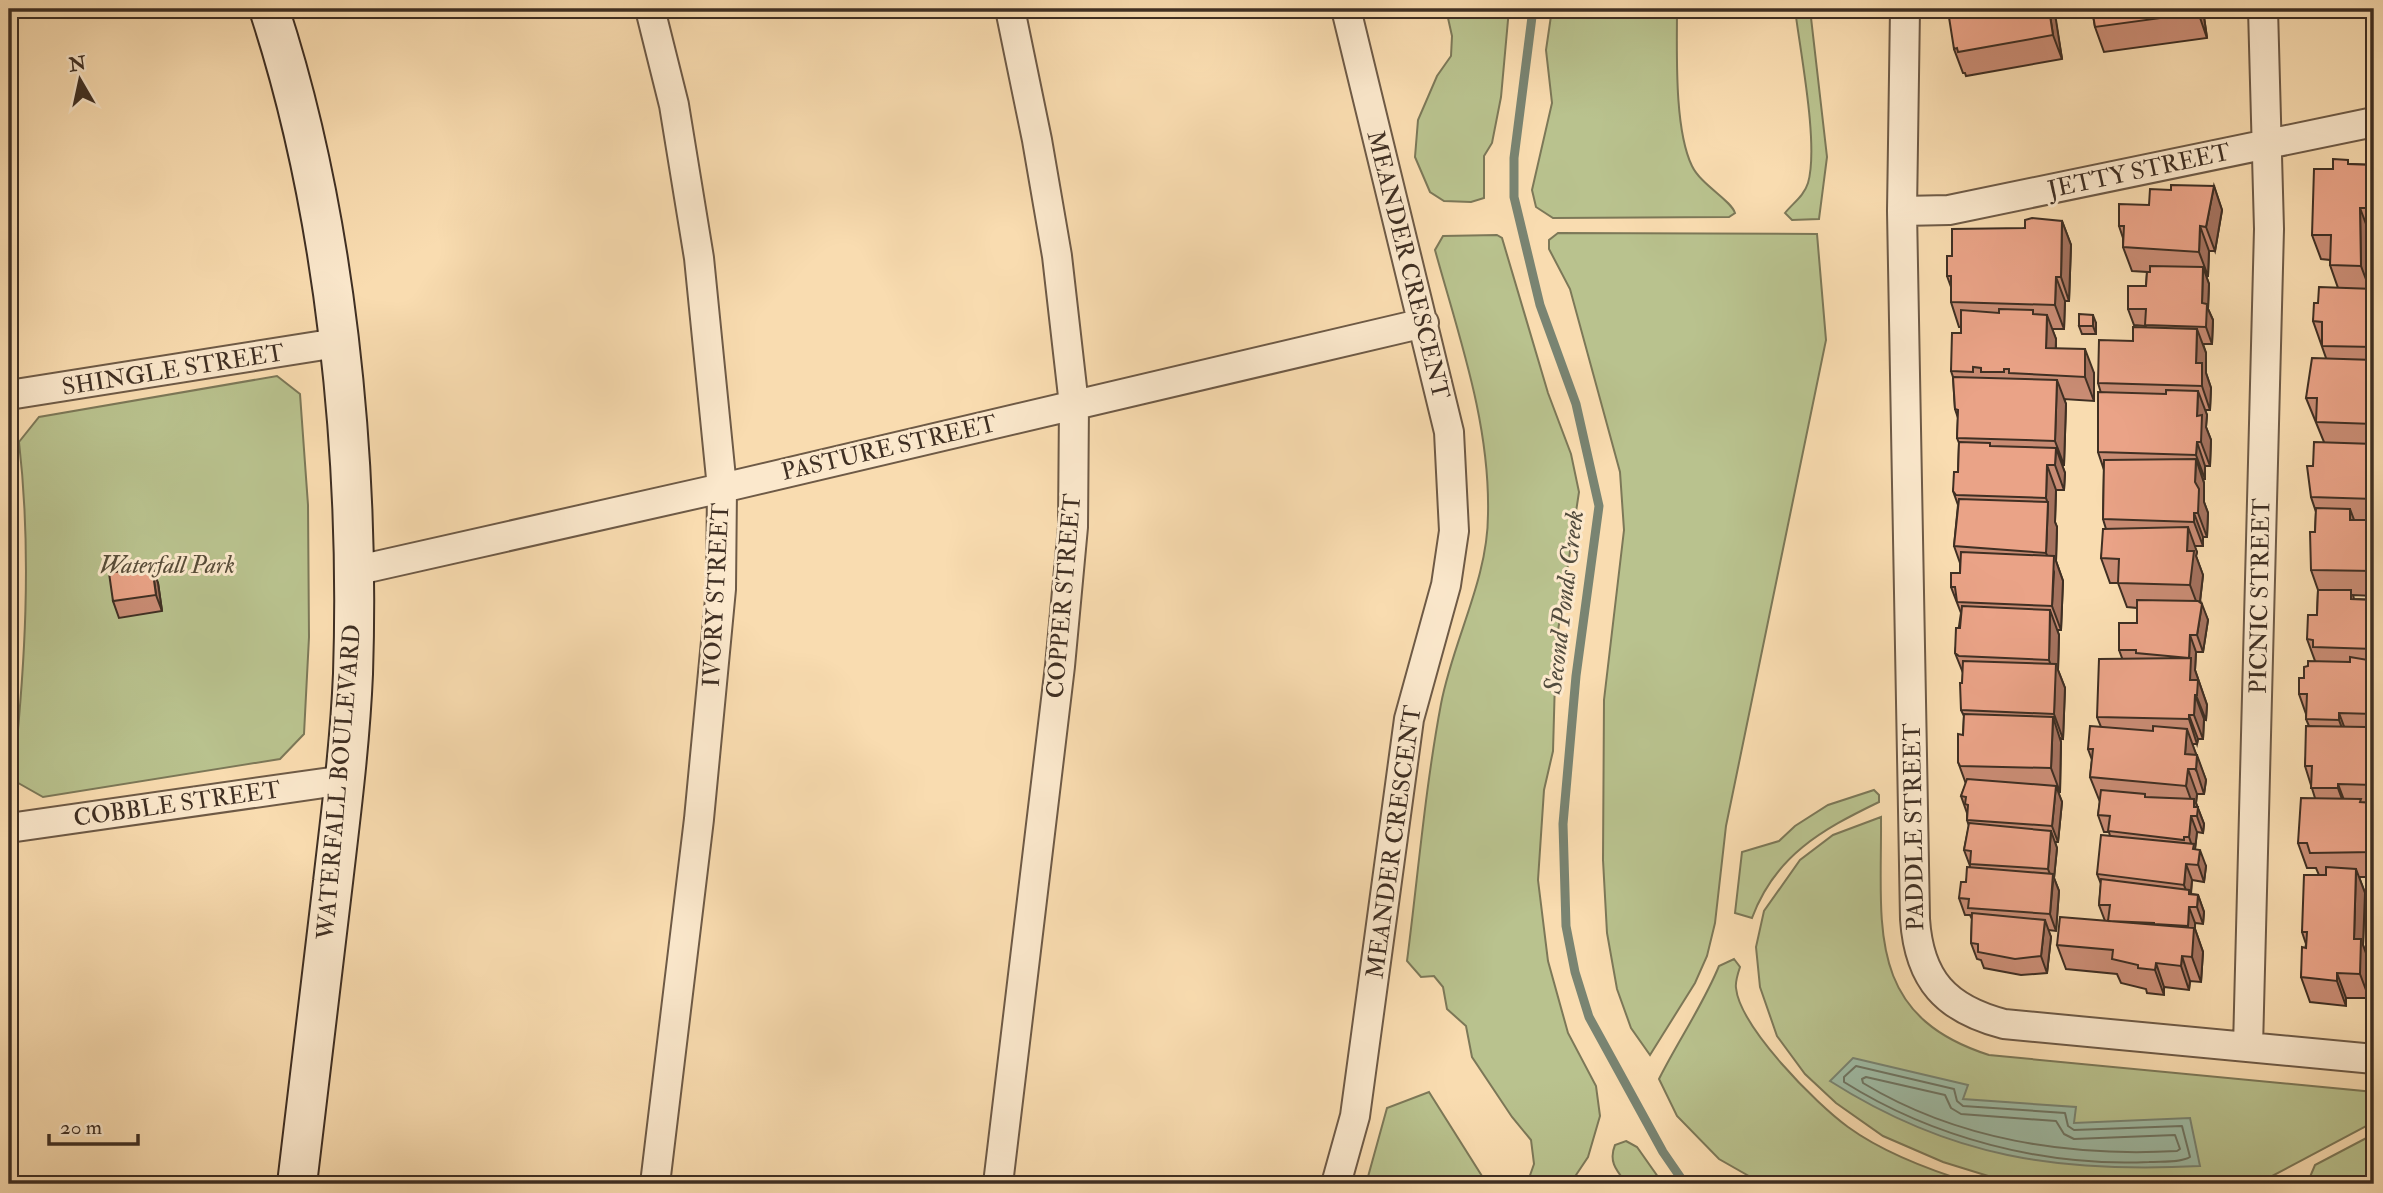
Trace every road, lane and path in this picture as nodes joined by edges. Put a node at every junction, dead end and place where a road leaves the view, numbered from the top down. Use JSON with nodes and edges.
{"nodes":[{"id":1,"x":269,"y":9,"type":"edge"},
{"id":2,"x":650,"y":9,"type":"edge"},
{"id":3,"x":1010,"y":9,"type":"edge"},
{"id":4,"x":1346,"y":9,"type":"edge"},
{"id":5,"x":1905,"y":9,"type":"edge"},
{"id":6,"x":2263,"y":9,"type":"edge"},
{"id":7,"x":2374,"y":122,"type":"edge"},
{"id":8,"x":2265,"y":145,"type":"junction"},
{"id":9,"x":1902,"y":211,"type":"junction"},
{"id":10,"x":1423,"y":323,"type":"junction"},
{"id":11,"x":337,"y":343,"type":"junction"},
{"id":12,"x":9,"y":395,"type":"edge"},
{"id":13,"x":1074,"y":405,"type":"junction"},
{"id":14,"x":722,"y":488,"type":"junction"},
{"id":15,"x":354,"y":571,"type":"junction"},
{"id":16,"x":345,"y":780,"type":"junction"},
{"id":17,"x":9,"y":828,"type":"edge"},
{"id":18,"x":2248,"y":1047,"type":"junction"},
{"id":19,"x":2374,"y":1059,"type":"edge"},
{"id":20,"x":297,"y":1184,"type":"edge"},
{"id":21,"x":655,"y":1184,"type":"edge"},
{"id":22,"x":998,"y":1184,"type":"edge"},
{"id":23,"x":1336,"y":1184,"type":"edge"}],
"edges":[{"from":1,"to":11,"type":"street","name":"WATERFALL BOULEVARD"},
{"from":2,"to":14,"type":"street","name":"IVORY STREET"},
{"from":3,"to":13,"type":"street","name":"COPPER STREET"},
{"from":4,"to":10,"type":"street","name":"MEANDER CRESCENT"},
{"from":5,"to":9,"type":"street","name":"PADDLE STREET"},
{"from":6,"to":8,"type":"street","name":"PICNIC STREET"},
{"from":7,"to":8,"type":"street","name":"JETTY STREET"},
{"from":8,"to":9,"type":"street","name":"JETTY STREET"},
{"from":8,"to":18,"type":"street","name":"PICNIC STREET"},
{"from":9,"to":18,"type":"street","name":"PADDLE STREET"},
{"from":10,"to":13,"type":"street","name":"PASTURE STREET"},
{"from":10,"to":23,"type":"street","name":"MEANDER CRESCENT"},
{"from":11,"to":12,"type":"street","name":"SHINGLE STREET"},
{"from":11,"to":15,"type":"street","name":"WATERFALL BOULEVARD"},
{"from":13,"to":14,"type":"street","name":"PASTURE STREET"},
{"from":13,"to":22,"type":"street","name":"COPPER STREET"},
{"from":14,"to":15,"type":"street","name":"PASTURE STREET"},
{"from":14,"to":21,"type":"street","name":"IVORY STREET"},
{"from":15,"to":16,"type":"street","name":"WATERFALL BOULEVARD"},
{"from":16,"to":17,"type":"street","name":"COBBLE STREET"},
{"from":16,"to":20,"type":"street","name":"WATERFALL BOULEVARD"},
{"from":18,"to":19,"type":"street","name":"PADDLE STREET"}]}
